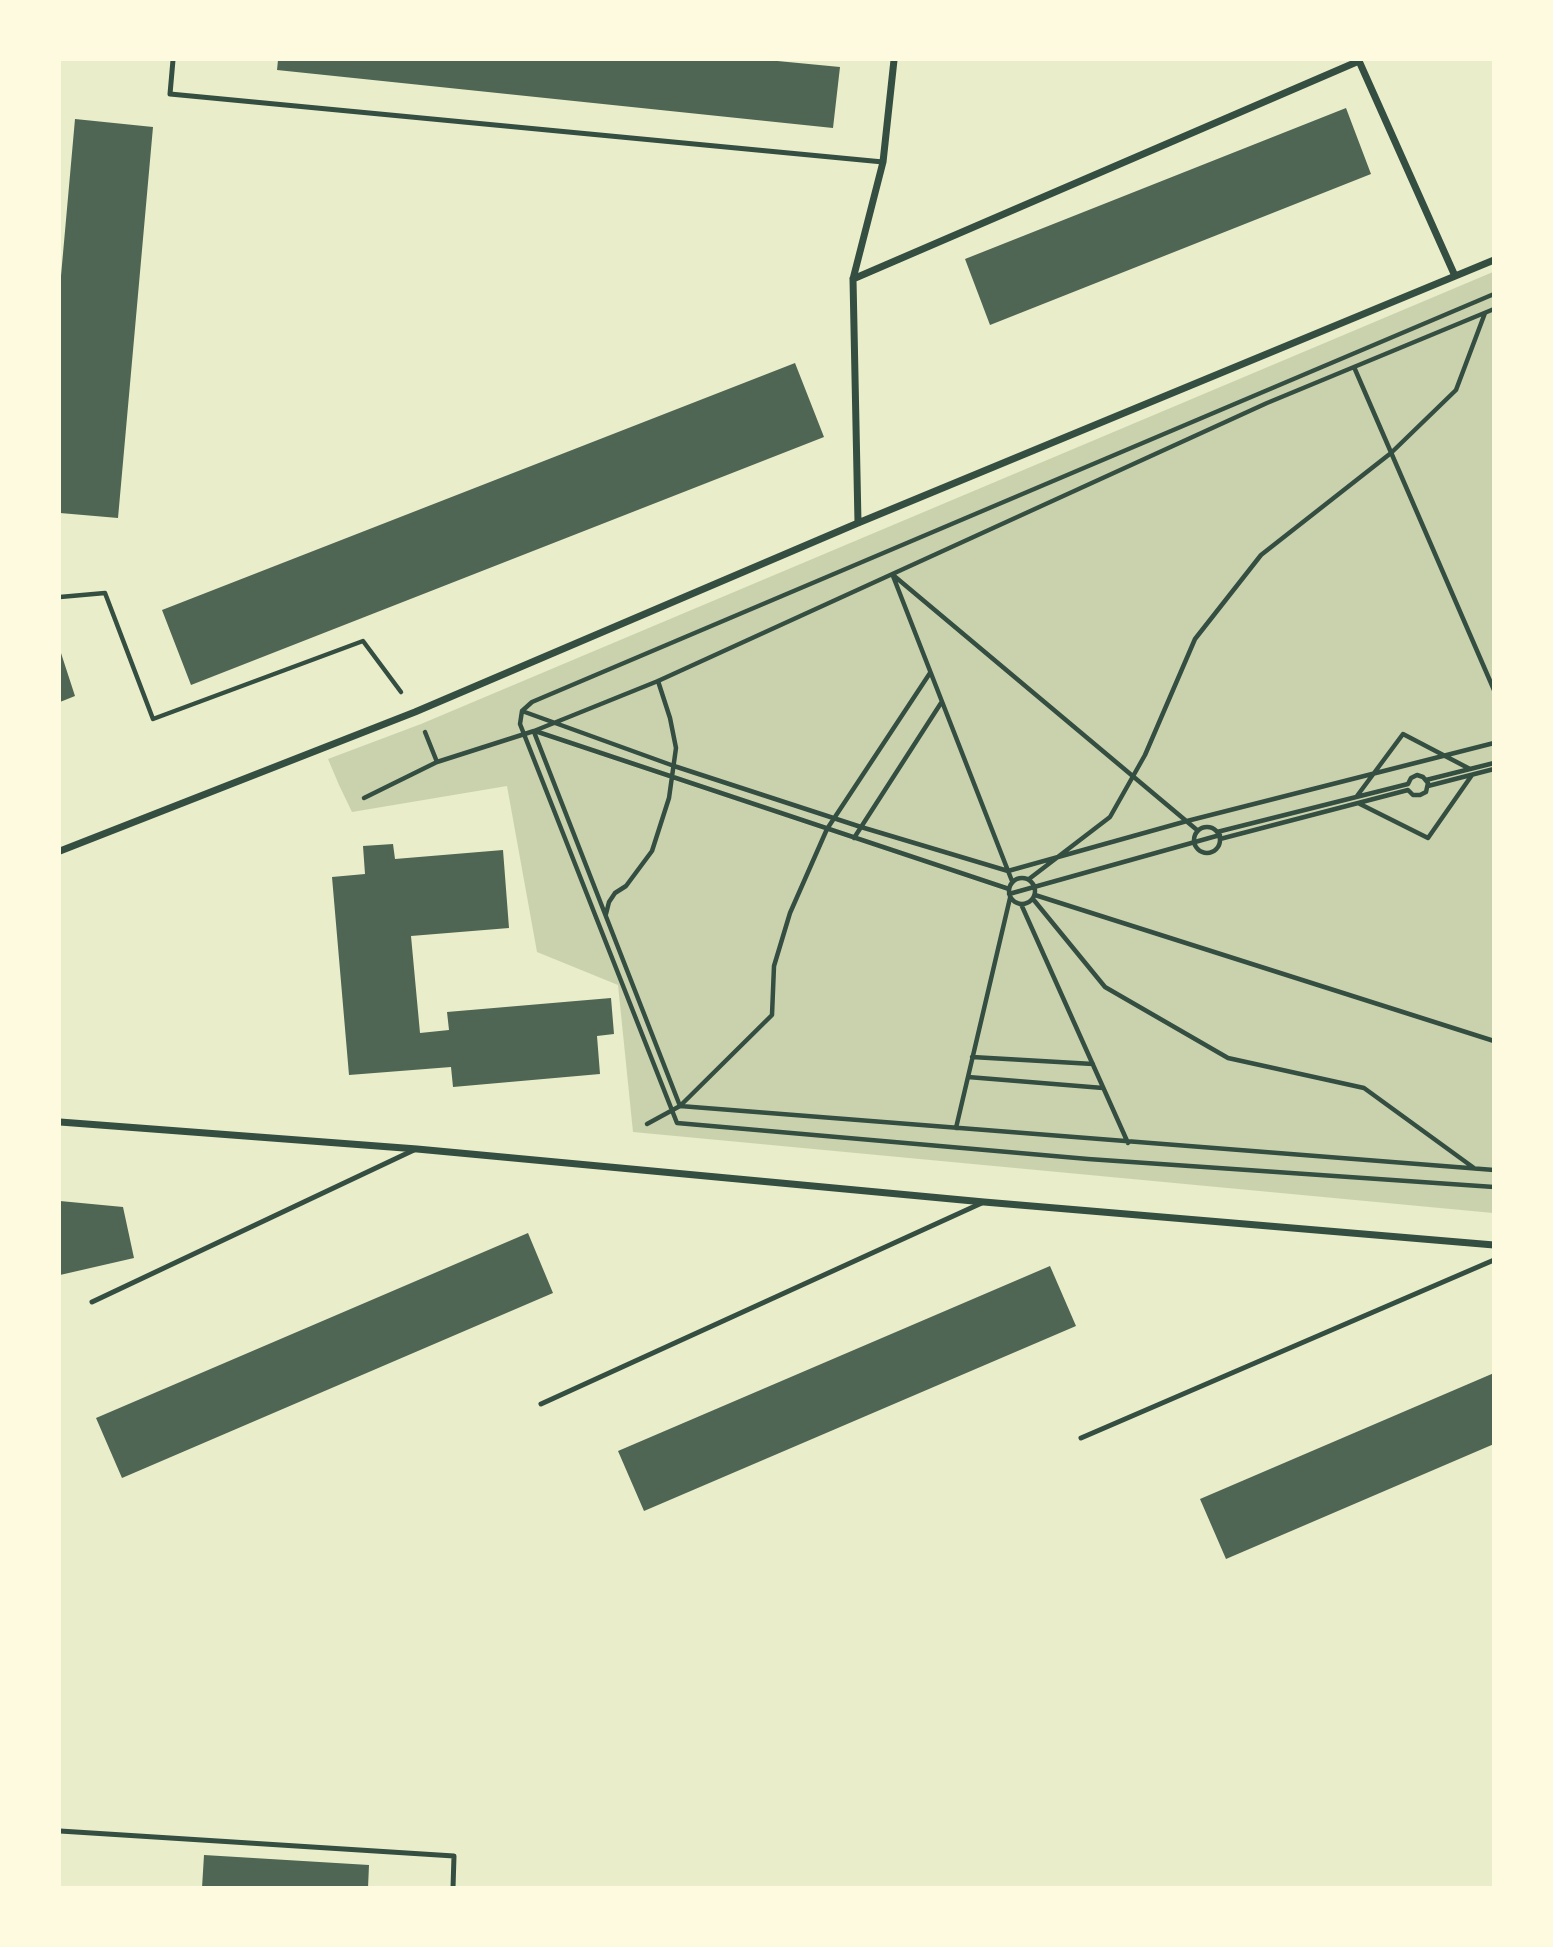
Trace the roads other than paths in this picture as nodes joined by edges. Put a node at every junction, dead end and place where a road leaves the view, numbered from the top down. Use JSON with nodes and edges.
{"nodes":[{"id":1,"x":173,"y":60,"type":"edge"},
{"id":2,"x":894,"y":60,"type":"edge"},
{"id":3,"x":1358,"y":60,"type":"edge"},
{"id":4,"x":883,"y":162,"type":"junction"},
{"id":5,"x":1493,"y":260,"type":"edge"},
{"id":6,"x":1455,"y":276,"type":"junction"},
{"id":7,"x":853,"y":279,"type":"junction"},
{"id":8,"x":858,"y":523,"type":"junction"},
{"id":9,"x":60,"y":851,"type":"edge"},
{"id":10,"x":60,"y":1122,"type":"edge"},
{"id":11,"x":416,"y":1149,"type":"junction"},
{"id":12,"x":984,"y":1202,"type":"junction"},
{"id":13,"x":1493,"y":1245,"type":"edge"},
{"id":14,"x":1493,"y":1260,"type":"edge"},
{"id":15,"x":92,"y":1302,"type":"dead end"},
{"id":16,"x":541,"y":1404,"type":"dead end"},
{"id":17,"x":1081,"y":1438,"type":"dead end"},
{"id":18,"x":60,"y":1831,"type":"edge"},
{"id":19,"x":453,"y":1888,"type":"edge"}],
"edges":[{"from":1,"to":4,"type":"lane"},
{"from":2,"to":4,"type":"street"},
{"from":3,"to":6,"type":"street"},
{"from":3,"to":7,"type":"street"},
{"from":4,"to":7,"type":"street"},
{"from":5,"to":6,"type":"street"},
{"from":6,"to":8,"type":"street"},
{"from":7,"to":8,"type":"street"},
{"from":8,"to":9,"type":"street"},
{"from":10,"to":11,"type":"street"},
{"from":11,"to":12,"type":"street"},
{"from":11,"to":15,"type":"lane"},
{"from":12,"to":13,"type":"street"},
{"from":12,"to":16,"type":"lane"},
{"from":14,"to":17,"type":"lane"},
{"from":18,"to":19,"type":"lane"}]}
